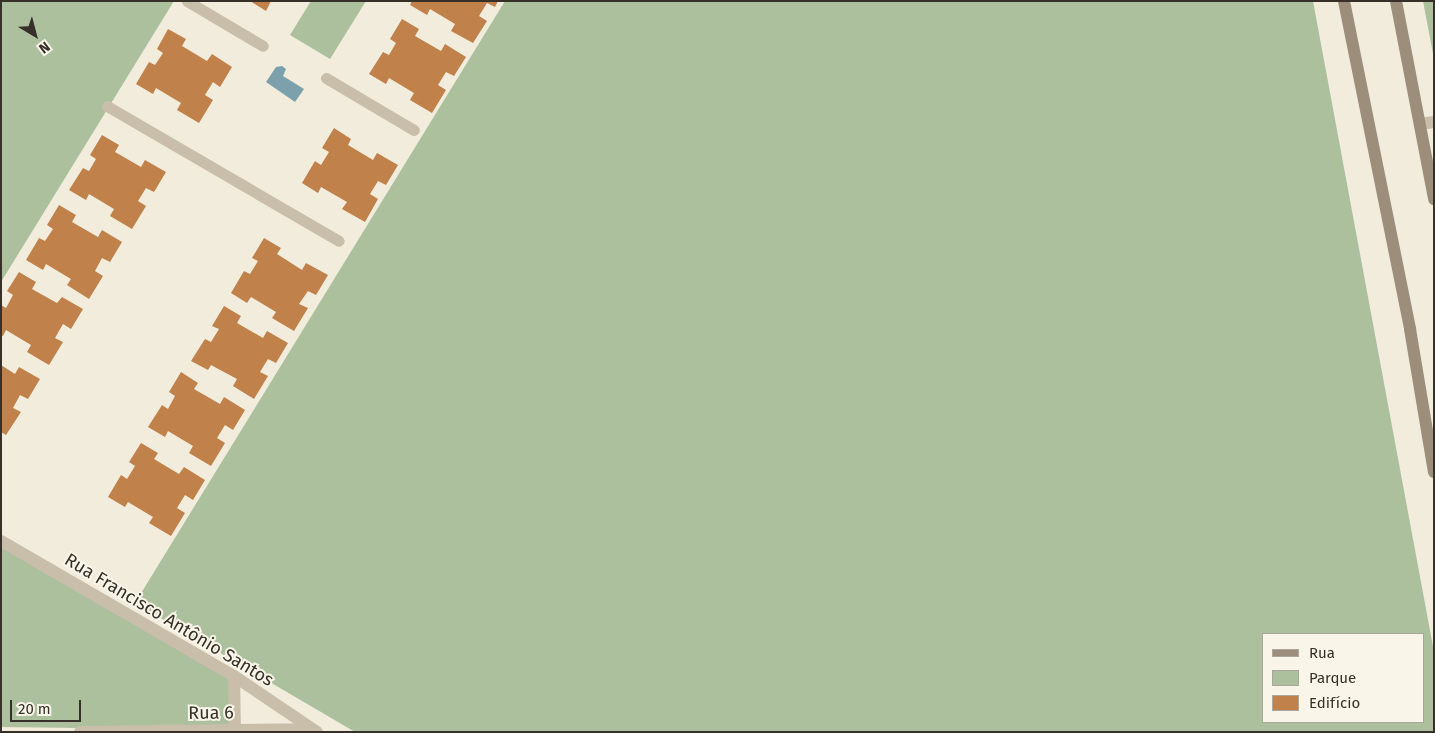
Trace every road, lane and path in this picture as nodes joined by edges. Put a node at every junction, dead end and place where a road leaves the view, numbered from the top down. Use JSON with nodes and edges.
{"nodes":[{"id":1,"x":187,"y":1,"type":"edge"},
{"id":2,"x":1344,"y":1,"type":"edge"},
{"id":3,"x":1396,"y":1,"type":"edge"},
{"id":4,"x":263,"y":46,"type":"dead end"},
{"id":5,"x":326,"y":78,"type":"dead end"},
{"id":6,"x":107,"y":106,"type":"dead end"},
{"id":7,"x":1434,"y":122,"type":"edge"},
{"id":8,"x":1420,"y":124,"type":"junction"},
{"id":9,"x":414,"y":130,"type":"dead end"},
{"id":10,"x":1434,"y":199,"type":"edge"},
{"id":11,"x":339,"y":241,"type":"dead end"},
{"id":12,"x":1434,"y":472,"type":"edge"},
{"id":13,"x":1,"y":541,"type":"edge"},
{"id":14,"x":234,"y":676,"type":"junction"},
{"id":15,"x":315,"y":730,"type":"edge"},
{"id":16,"x":235,"y":731,"type":"edge"},
{"id":17,"x":80,"y":732,"type":"edge"}],
"edges":[{"from":1,"to":4,"type":"lane"},
{"from":2,"to":12,"type":"street"},
{"from":3,"to":8,"type":"street"},
{"from":5,"to":9,"type":"lane"},
{"from":6,"to":11,"type":"lane"},
{"from":7,"to":8,"type":"street"},
{"from":8,"to":10,"type":"street"},
{"from":13,"to":14,"type":"street","name":"Rua Francisco Antônio Santos"},
{"from":14,"to":15,"type":"street","name":"Rua Francisco Antônio Santos"},
{"from":14,"to":16,"type":"street"},
{"from":15,"to":16,"type":"street","name":"Rua 6"},
{"from":16,"to":17,"type":"street","name":"Rua 6"}]}
